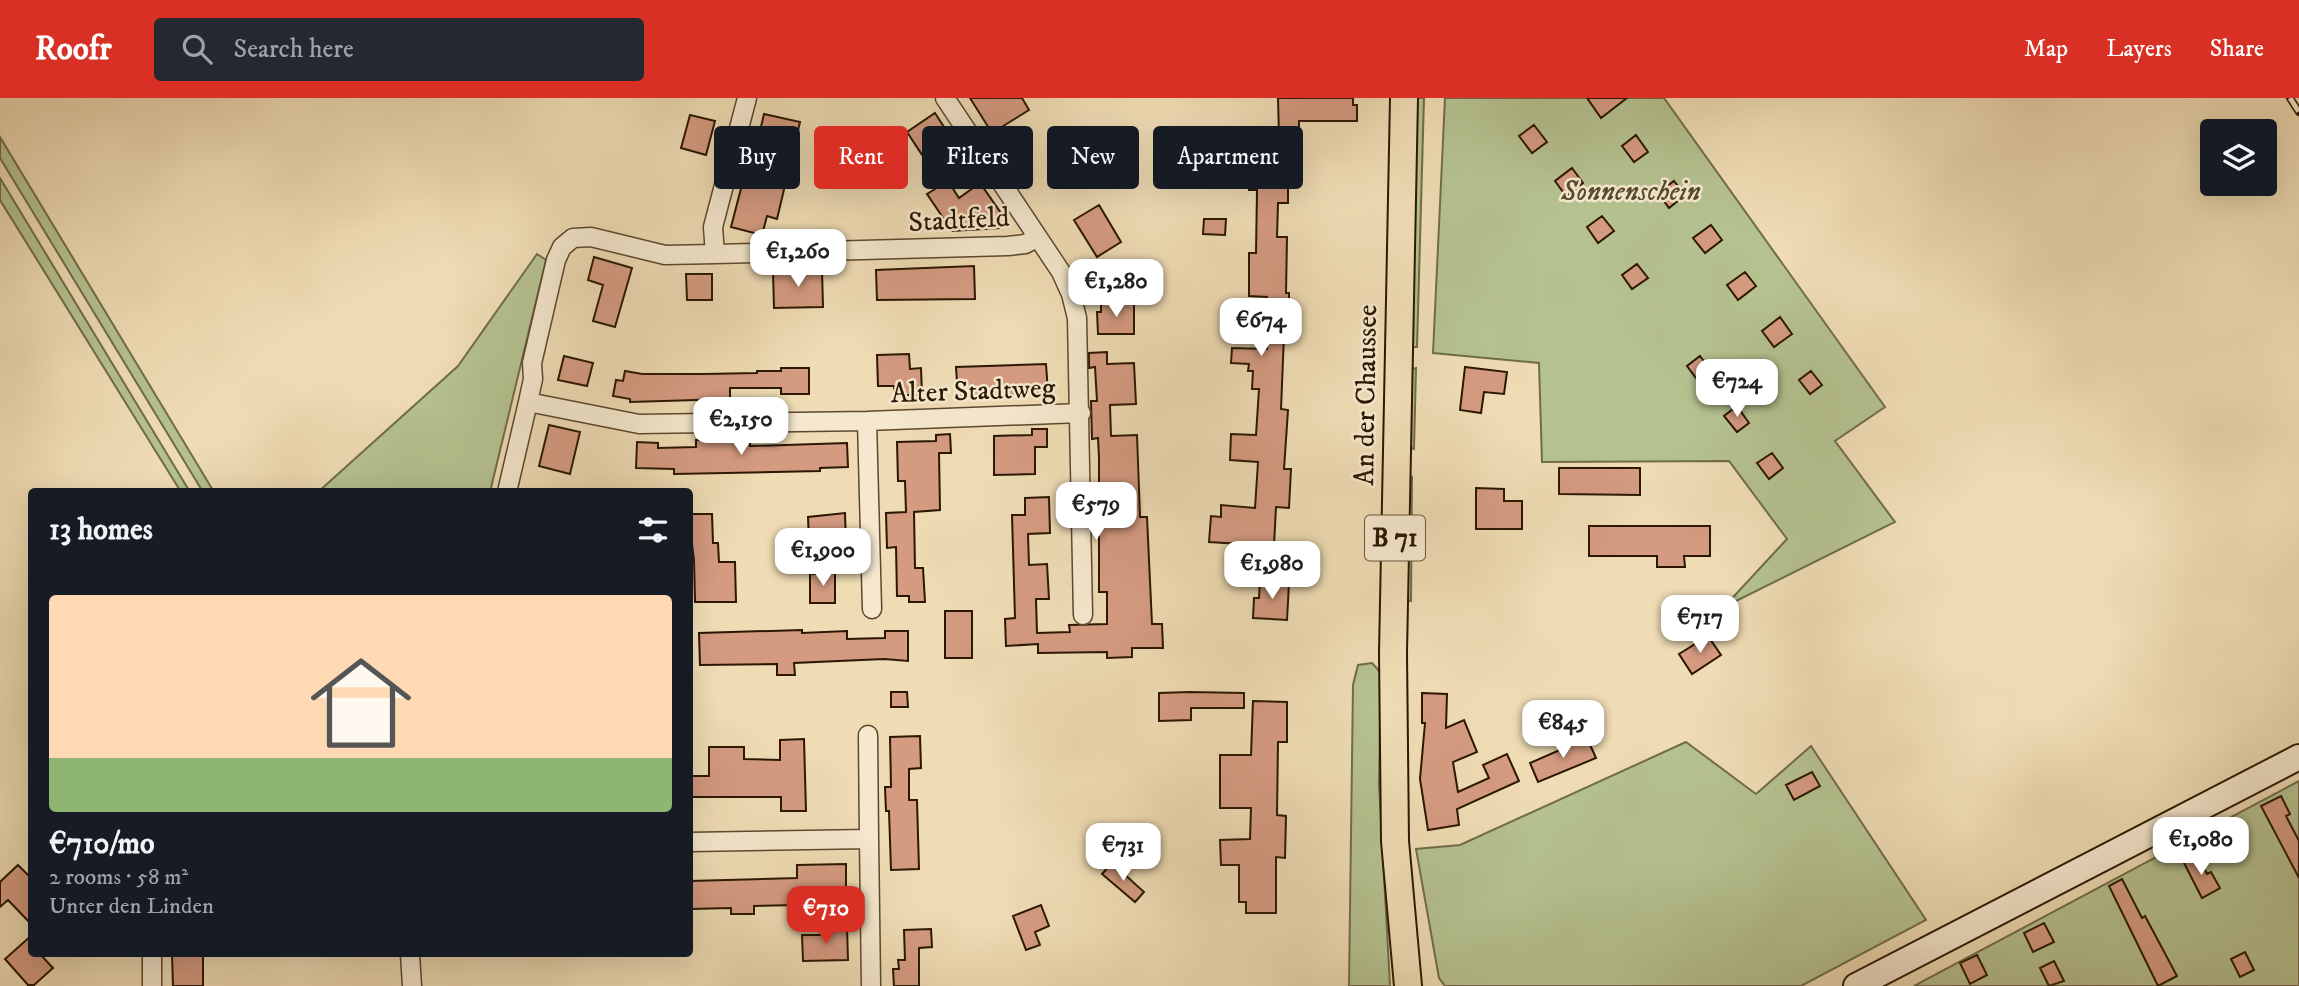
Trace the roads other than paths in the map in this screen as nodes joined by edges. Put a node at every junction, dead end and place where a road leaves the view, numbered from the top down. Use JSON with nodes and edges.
{"nodes":[{"id":1,"x":747,"y":98,"type":"edge"},
{"id":2,"x":945,"y":98,"type":"edge"},
{"id":3,"x":1404,"y":98,"type":"edge"},
{"id":4,"x":1037,"y":237,"type":"junction"},
{"id":5,"x":715,"y":254,"type":"junction"},
{"id":6,"x":1078,"y":352,"type":"joint"},
{"id":7,"x":528,"y":402,"type":"junction"},
{"id":8,"x":1081,"y":413,"type":"junction"},
{"id":9,"x":867,"y":421,"type":"junction"},
{"id":10,"x":508,"y":488,"type":"edge"},
{"id":11,"x":872,"y":609,"type":"dead end"},
{"id":12,"x":1083,"y":615,"type":"dead end"},
{"id":13,"x":869,"y":735,"type":"dead end"},
{"id":14,"x":2299,"y":757,"type":"edge"},
{"id":15,"x":869,"y":839,"type":"junction"},
{"id":16,"x":693,"y":842,"type":"edge"},
{"id":17,"x":152,"y":957,"type":"edge"},
{"id":18,"x":410,"y":957,"type":"edge"},
{"id":19,"x":152,"y":986,"type":"edge"},
{"id":20,"x":412,"y":986,"type":"edge"},
{"id":21,"x":871,"y":986,"type":"edge"},
{"id":22,"x":1408,"y":986,"type":"edge"},
{"id":23,"x":1856,"y":986,"type":"edge"}],
"edges":[{"from":1,"to":5,"type":"street"},
{"from":2,"to":4,"type":"street","name":"Stadtfeld"},
{"from":3,"to":22,"type":"main road","name":"An der Chaussee","number":"B 71"},
{"from":4,"to":5,"type":"street","name":"Stadtfeld"},
{"from":4,"to":6,"type":"street","name":"Stadtfeld"},
{"from":5,"to":7,"type":"street","name":"Stadtfeld"},
{"from":6,"to":8,"type":"street","name":"Alter Stadtweg"},
{"from":7,"to":9,"type":"street","name":"Alter Stadtweg"},
{"from":7,"to":10,"type":"street"},
{"from":8,"to":9,"type":"street","name":"Alter Stadtweg"},
{"from":8,"to":12,"type":"street","name":"Alter Stadtweg"},
{"from":9,"to":11,"type":"street","name":"Alter Stadtweg"},
{"from":13,"to":15,"type":"street"},
{"from":14,"to":23,"type":"street"},
{"from":15,"to":16,"type":"street"},
{"from":15,"to":21,"type":"street"},
{"from":17,"to":19,"type":"street"},
{"from":18,"to":20,"type":"street"}]}
